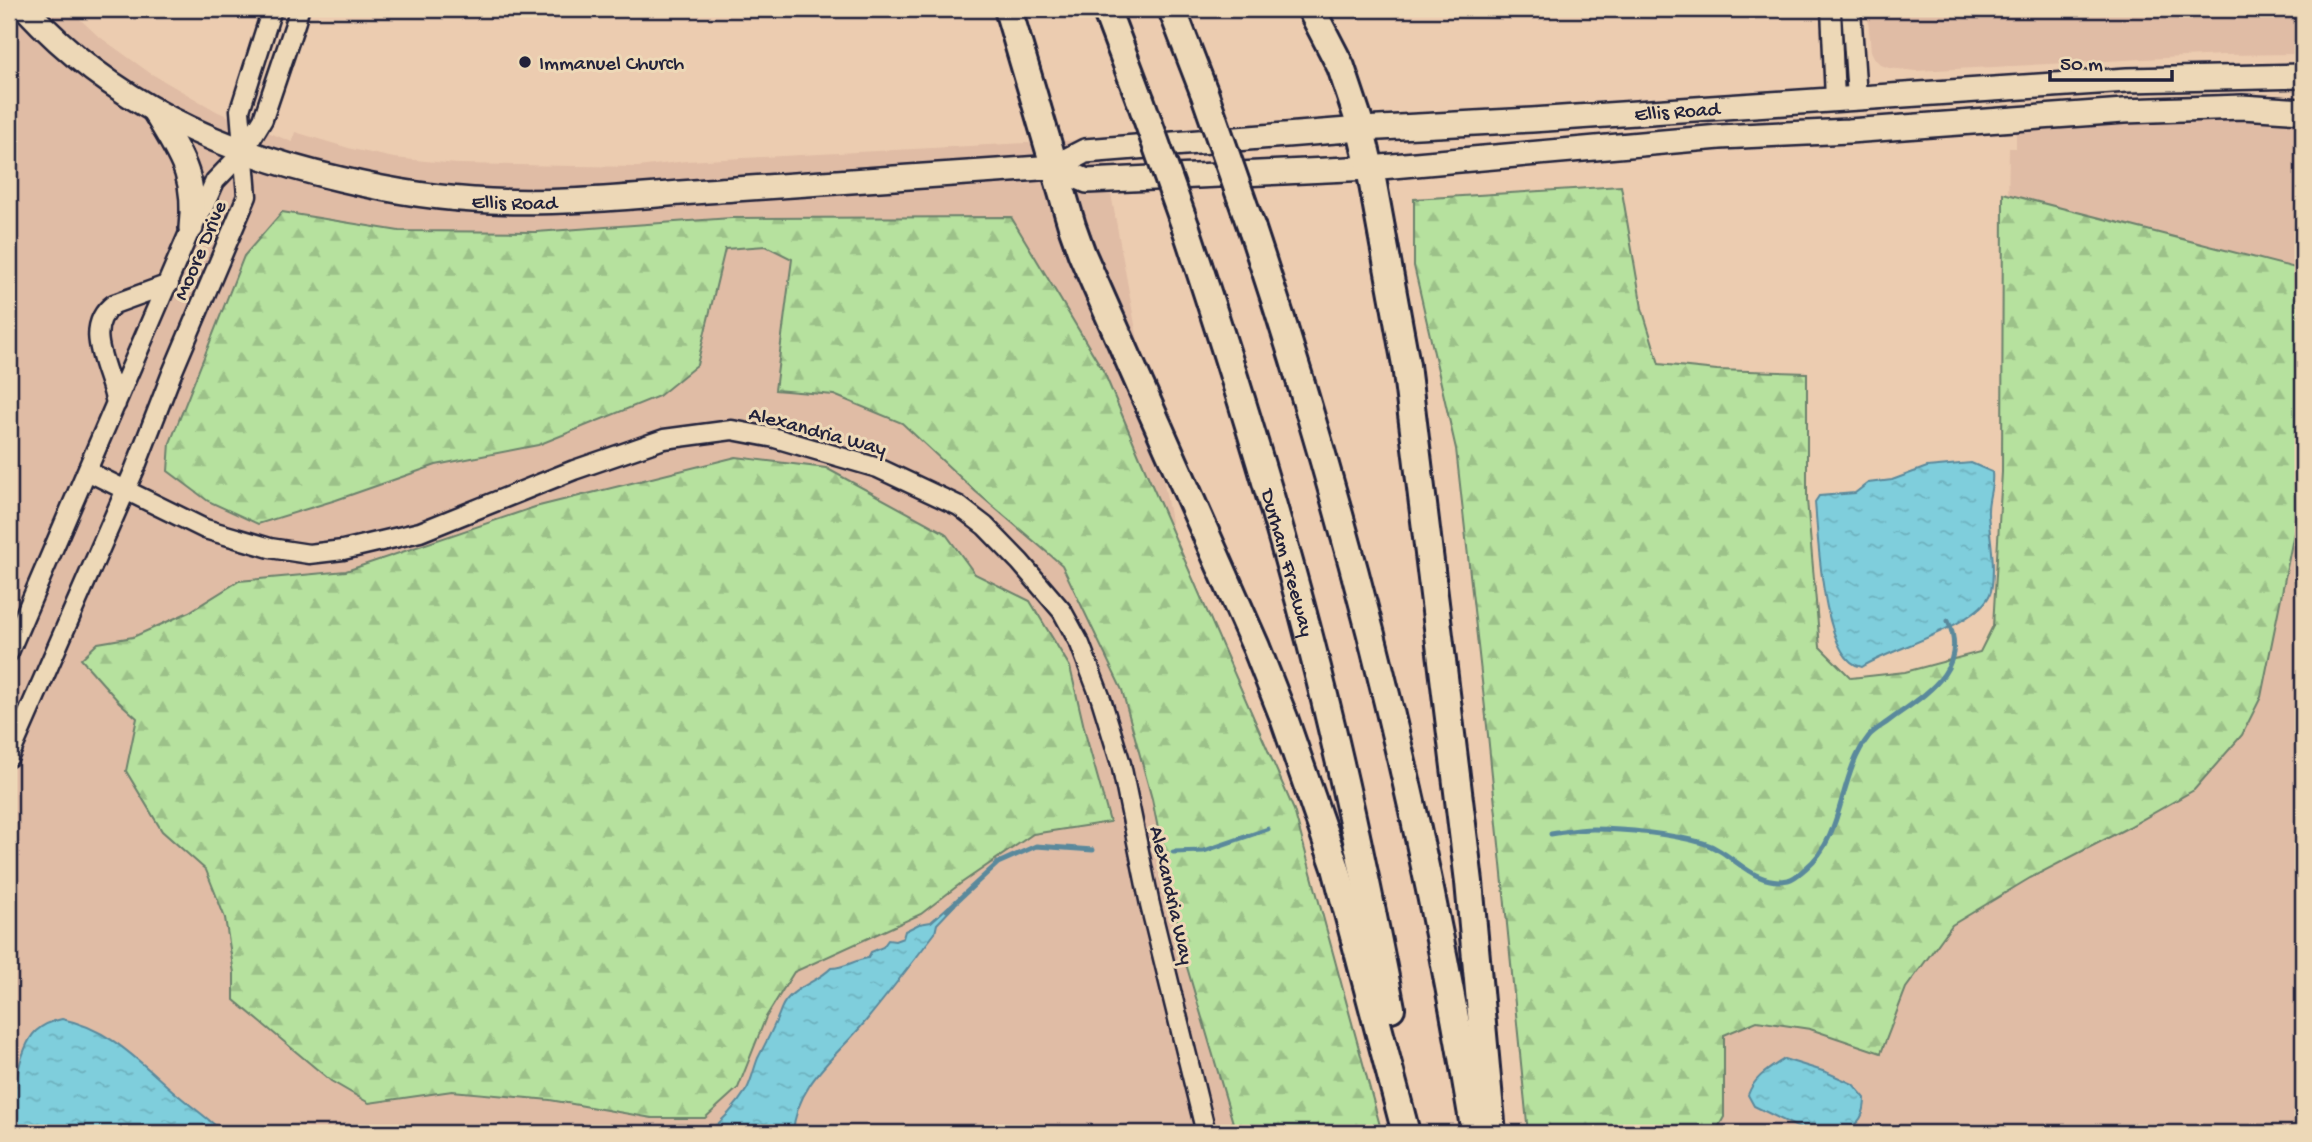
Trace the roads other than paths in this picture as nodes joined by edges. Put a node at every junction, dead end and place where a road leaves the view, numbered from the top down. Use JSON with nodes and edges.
{"nodes":[{"id":1,"x":26,"y":9,"type":"edge"},
{"id":2,"x":272,"y":9,"type":"edge"},
{"id":3,"x":299,"y":9,"type":"edge"},
{"id":4,"x":1008,"y":9,"type":"edge"},
{"id":5,"x":1106,"y":9,"type":"edge"},
{"id":6,"x":1172,"y":9,"type":"edge"},
{"id":7,"x":1311,"y":9,"type":"edge"},
{"id":8,"x":1830,"y":9,"type":"edge"},
{"id":9,"x":1852,"y":9,"type":"edge"},
{"id":10,"x":2303,"y":76,"type":"edge"},
{"id":11,"x":2012,"y":88,"type":"junction"},
{"id":12,"x":1846,"y":98,"type":"junction"},
{"id":13,"x":154,"y":111,"type":"junction"},
{"id":14,"x":2303,"y":111,"type":"edge"},
{"id":15,"x":1361,"y":129,"type":"junction"},
{"id":16,"x":1849,"y":131,"type":"junction"},
{"id":17,"x":1720,"y":137,"type":"junction"},
{"id":18,"x":243,"y":152,"type":"junction"},
{"id":19,"x":1054,"y":167,"type":"junction"},
{"id":20,"x":1370,"y":168,"type":"junction"},
{"id":21,"x":191,"y":228,"type":"junction"},
{"id":22,"x":169,"y":284,"type":"junction"},
{"id":23,"x":116,"y":404,"type":"junction"},
{"id":24,"x":87,"y":471,"type":"junction"},
{"id":25,"x":125,"y":490,"type":"junction"},
{"id":26,"x":9,"y":652,"type":"edge"},
{"id":27,"x":9,"y":757,"type":"edge"},
{"id":28,"x":1206,"y":1133,"type":"edge"},
{"id":29,"x":1406,"y":1133,"type":"edge"},
{"id":30,"x":1412,"y":1133,"type":"edge"},
{"id":31,"x":1475,"y":1133,"type":"edge"},
{"id":32,"x":1492,"y":1133,"type":"edge"}],
"edges":[{"from":1,"to":13,"type":"main road","name":"Ellis Road"},
{"from":2,"to":18,"type":"street"},
{"from":3,"to":18,"type":"street"},
{"from":4,"to":19,"type":"highway"},
{"from":5,"to":30,"type":"highway","name":"Durham Freeway","bridge":true},
{"from":6,"to":31,"type":"highway","bridge":true},
{"from":7,"to":15,"type":"highway"},
{"from":8,"to":12,"type":"street"},
{"from":9,"to":12,"type":"street"},
{"from":10,"to":11,"type":"main road","name":"Ellis Road"},
{"from":11,"to":12,"type":"main road","name":"Ellis Road"},
{"from":11,"to":16,"type":"main road"},
{"from":12,"to":15,"type":"main road","name":"Ellis Road"},
{"from":12,"to":17,"type":"main road"},
{"from":13,"to":18,"type":"main road","name":"Ellis Road"},
{"from":13,"to":21,"type":"main road"},
{"from":14,"to":16,"type":"main road","name":"Ellis Road"},
{"from":15,"to":19,"type":"main road","name":"Ellis Road"},
{"from":15,"to":20,"type":"highway"},
{"from":16,"to":17,"type":"main road","name":"Ellis Road"},
{"from":17,"to":20,"type":"main road","name":"Ellis Road"},
{"from":18,"to":19,"type":"main road","name":"Ellis Road"},
{"from":18,"to":21,"type":"street","name":"Moore Drive"},
{"from":18,"to":25,"type":"street","name":"Moore Drive"},
{"from":19,"to":20,"type":"main road","name":"Ellis Road"},
{"from":19,"to":29,"type":"highway"},
{"from":20,"to":32,"type":"highway"},
{"from":21,"to":22,"type":"street","name":"Moore Drive"},
{"from":22,"to":23,"type":"street","name":"Moore Drive"},
{"from":22,"to":23,"type":"street"},
{"from":23,"to":24,"type":"street","name":"Moore Drive"},
{"from":24,"to":25,"type":"street","name":"Alexandria Way"},
{"from":24,"to":26,"type":"street","name":"Moore Drive"},
{"from":25,"to":27,"type":"street","name":"Moore Drive"},
{"from":25,"to":28,"type":"street","name":"Alexandria Way"}]}
